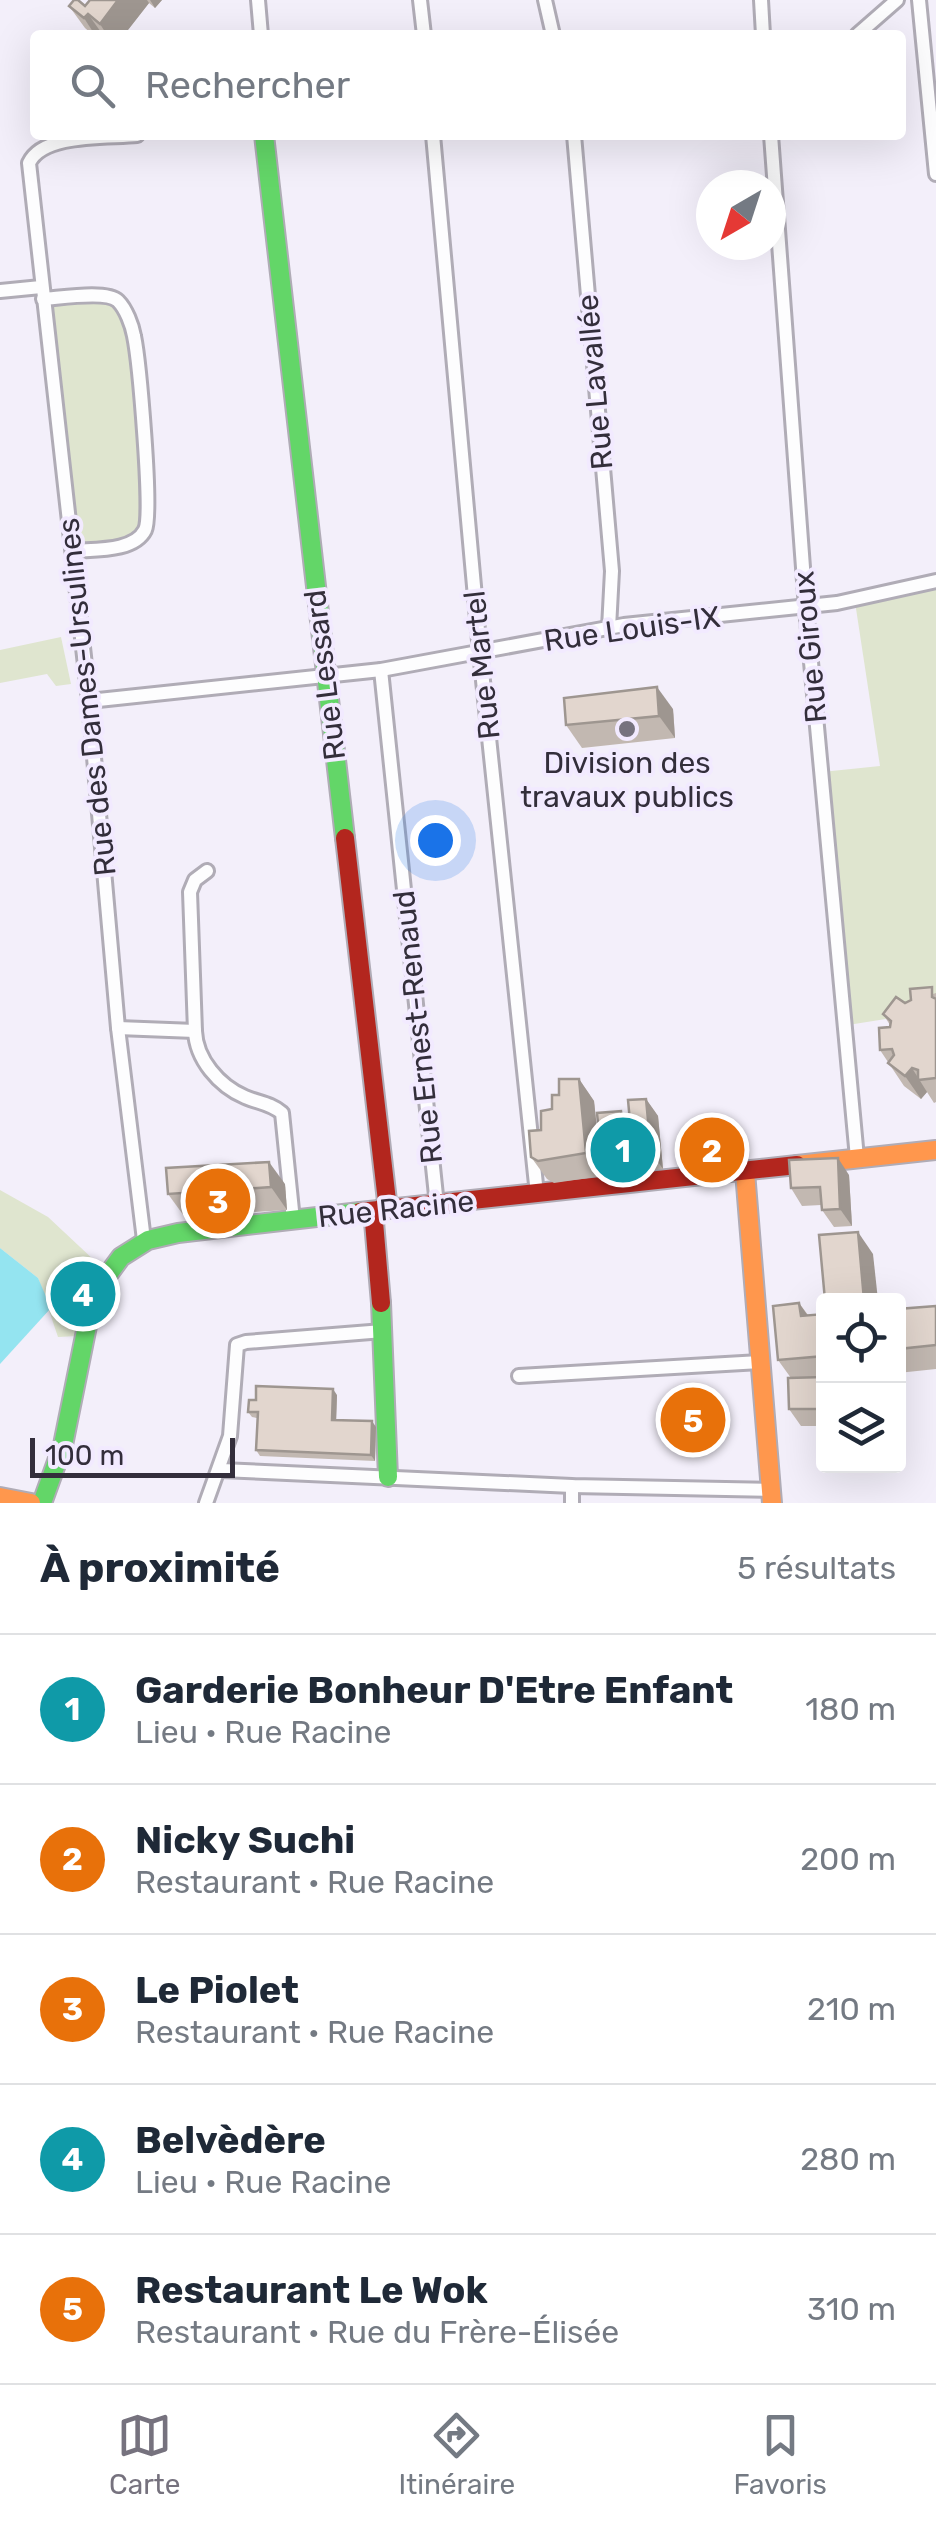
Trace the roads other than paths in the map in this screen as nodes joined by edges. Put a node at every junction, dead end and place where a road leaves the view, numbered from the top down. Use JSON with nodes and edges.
{"nodes":[{"id":1,"x":258,"y":0,"type":"edge"},
{"id":2,"x":420,"y":0,"type":"edge"},
{"id":3,"x":546,"y":0,"type":"edge"},
{"id":4,"x":761,"y":0,"type":"edge"},
{"id":5,"x":897,"y":0,"type":"edge"},
{"id":6,"x":919,"y":0,"type":"edge"},
{"id":7,"x":261,"y":30,"type":"edge"},
{"id":8,"x":423,"y":30,"type":"edge"},
{"id":9,"x":551,"y":30,"type":"edge"},
{"id":10,"x":764,"y":30,"type":"edge"},
{"id":11,"x":863,"y":30,"type":"edge"},
{"id":12,"x":83,"y":140,"type":"edge"},
{"id":13,"x":265,"y":140,"type":"edge"},
{"id":14,"x":433,"y":140,"type":"edge"},
{"id":15,"x":574,"y":140,"type":"edge"},
{"id":16,"x":770,"y":140,"type":"edge"},
{"id":17,"x":936,"y":174,"type":"edge"},
{"id":18,"x":0,"y":291,"type":"edge"},
{"id":19,"x":42,"y":293,"type":"junction"},
{"id":20,"x":74,"y":552,"type":"junction"},
{"id":21,"x":936,"y":581,"type":"edge"},
{"id":22,"x":806,"y":608,"type":"junction"},
{"id":23,"x":610,"y":628,"type":"junction"},
{"id":24,"x":480,"y":652,"type":"junction"},
{"id":25,"x":381,"y":670,"type":"junction"},
{"id":26,"x":326,"y":676,"type":"junction"},
{"id":27,"x":89,"y":701,"type":"junction"},
{"id":28,"x":207,"y":872,"type":"dead end"},
{"id":29,"x":118,"y":1028,"type":"junction"},
{"id":30,"x":195,"y":1031,"type":"junction"},
{"id":31,"x":936,"y":1150,"type":"edge"},
{"id":32,"x":857,"y":1158,"type":"junction"},
{"id":33,"x":744,"y":1172,"type":"junction"},
{"id":34,"x":537,"y":1194,"type":"junction"},
{"id":35,"x":437,"y":1205,"type":"junction"},
{"id":36,"x":380,"y":1212,"type":"junction"},
{"id":37,"x":293,"y":1220,"type":"junction"},
{"id":38,"x":144,"y":1240,"type":"junction"},
{"id":39,"x":383,"y":1331,"type":"junction"},
{"id":40,"x":760,"y":1362,"type":"junction"},
{"id":41,"x":519,"y":1376,"type":"dead end"},
{"id":42,"x":220,"y":1470,"type":"junction"},
{"id":43,"x":388,"y":1476,"type":"junction"},
{"id":44,"x":572,"y":1486,"type":"junction"},
{"id":45,"x":0,"y":1497,"type":"edge"},
{"id":46,"x":771,"y":1497,"type":"edge"},
{"id":47,"x":32,"y":1503,"type":"edge"},
{"id":48,"x":42,"y":1503,"type":"edge"},
{"id":49,"x":206,"y":1503,"type":"edge"},
{"id":50,"x":572,"y":1503,"type":"edge"}],
"edges":[{"from":1,"to":7,"type":"street"},
{"from":2,"to":8,"type":"street"},
{"from":3,"to":9,"type":"street"},
{"from":4,"to":10,"type":"street"},
{"from":5,"to":11,"type":"street"},
{"from":6,"to":17,"type":"street"},
{"from":12,"to":19,"type":"street","name":"Rue des Dames-Ursulines"},
{"from":13,"to":26,"type":"main road","name":"Rue Lessard"},
{"from":14,"to":24,"type":"street","name":"Rue Martel"},
{"from":15,"to":23,"type":"street","name":"Rue Lavallée"},
{"from":16,"to":22,"type":"street","name":"Rue Giroux"},
{"from":18,"to":19,"type":"street"},
{"from":19,"to":20,"type":"street","name":"Rue des Dames-Ursulines"},
{"from":19,"to":20,"type":"street"},
{"from":20,"to":27,"type":"street","name":"Rue des Dames-Ursulines"},
{"from":21,"to":22,"type":"street","name":"Rue Louis-IX"},
{"from":22,"to":23,"type":"street","name":"Rue Louis-IX"},
{"from":22,"to":32,"type":"street","name":"Rue Giroux"},
{"from":23,"to":24,"type":"street","name":"Rue Louis-IX"},
{"from":24,"to":25,"type":"street","name":"Rue Louis-IX"},
{"from":24,"to":34,"type":"street","name":"Rue Martel"},
{"from":25,"to":26,"type":"street","name":"Rue Louis-IX"},
{"from":25,"to":35,"type":"street","name":"Rue Ernest-Renaud"},
{"from":26,"to":27,"type":"street","name":"Rue Louis-IX"},
{"from":26,"to":36,"type":"main road","name":"Rue Lessard"},
{"from":27,"to":29,"type":"street","name":"Rue des Dames-Ursulines"},
{"from":28,"to":30,"type":"street"},
{"from":29,"to":30,"type":"street"},
{"from":29,"to":38,"type":"street","name":"Rue des Dames-Ursulines"},
{"from":30,"to":37,"type":"street"},
{"from":31,"to":32,"type":"main road","name":"Rue Racine"},
{"from":32,"to":33,"type":"main road","name":"Rue Racine"},
{"from":33,"to":34,"type":"main road","name":"Rue Racine"},
{"from":33,"to":40,"type":"main road"},
{"from":34,"to":35,"type":"main road","name":"Rue Racine"},
{"from":35,"to":36,"type":"main road","name":"Rue Racine"},
{"from":36,"to":37,"type":"main road","name":"Rue Racine"},
{"from":36,"to":39,"type":"main road","name":"Rue Lessard"},
{"from":37,"to":38,"type":"main road","name":"Rue Racine"},
{"from":38,"to":48,"type":"main road"},
{"from":39,"to":42,"type":"street"},
{"from":39,"to":43,"type":"main road","name":"Rue Lessard"},
{"from":40,"to":41,"type":"street"},
{"from":40,"to":46,"type":"main road"},
{"from":42,"to":43,"type":"street"},
{"from":42,"to":49,"type":"street"},
{"from":43,"to":44,"type":"street"},
{"from":44,"to":46,"type":"street"},
{"from":44,"to":50,"type":"street"},
{"from":45,"to":47,"type":"main road"}]}
